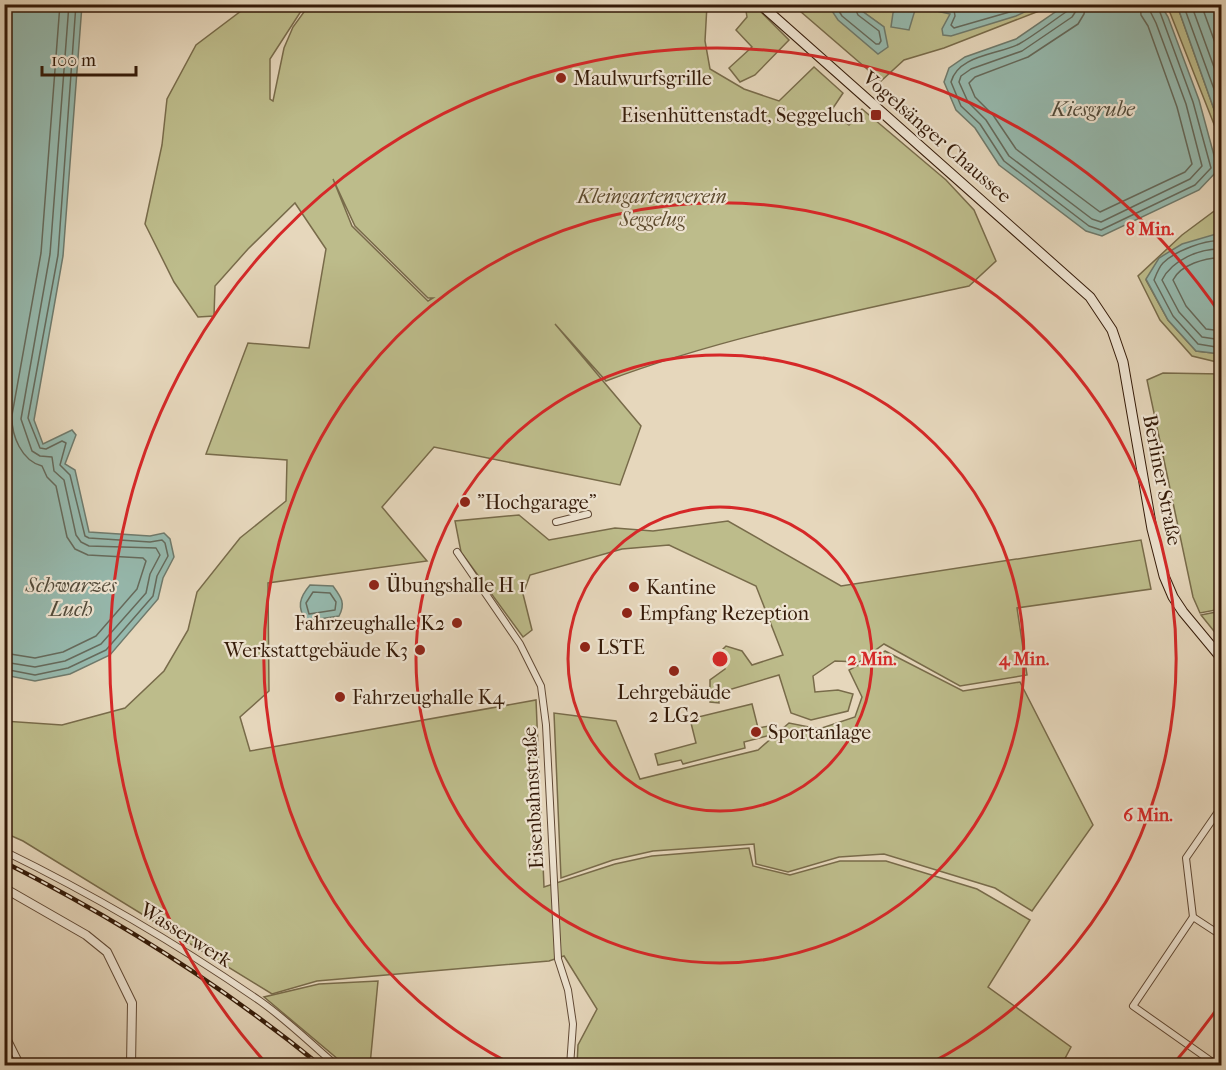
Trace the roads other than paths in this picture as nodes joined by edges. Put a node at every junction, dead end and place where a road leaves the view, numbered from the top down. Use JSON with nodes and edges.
{"nodes":[{"id":1,"x":760,"y":4,"type":"edge"},
{"id":2,"x":1090,"y":297,"type":"joint"},
{"id":3,"x":588,"y":514,"type":"dead end"},
{"id":4,"x":556,"y":522,"type":"dead end"},
{"id":5,"x":457,"y":552,"type":"dead end"},
{"id":6,"x":1221,"y":659,"type":"edge"},
{"id":7,"x":1221,"y":806,"type":"edge"},
{"id":8,"x":4,"y":851,"type":"edge"},
{"id":9,"x":4,"y":888,"type":"edge"},
{"id":10,"x":1193,"y":917,"type":"junction"},
{"id":11,"x":1221,"y":936,"type":"edge"},
{"id":12,"x":4,"y":1032,"type":"edge"},
{"id":13,"x":21,"y":1065,"type":"edge"},
{"id":14,"x":131,"y":1065,"type":"edge"},
{"id":15,"x":337,"y":1065,"type":"edge"},
{"id":16,"x":570,"y":1065,"type":"edge"},
{"id":17,"x":1218,"y":1065,"type":"edge"}],
"edges":[{"from":1,"to":2,"type":"main road","name":"Vogelsänger Chaussee"},
{"from":2,"to":6,"type":"main road","name":"Berliner Straße"},
{"from":3,"to":4,"type":"street"},
{"from":5,"to":16,"type":"street","name":"Eisenbahnstraße"},
{"from":7,"to":10,"type":"street"},
{"from":8,"to":15,"type":"street","name":"Wasserwerk"},
{"from":9,"to":14,"type":"street"},
{"from":10,"to":11,"type":"street"},
{"from":10,"to":17,"type":"street"},
{"from":12,"to":13,"type":"street"}]}
